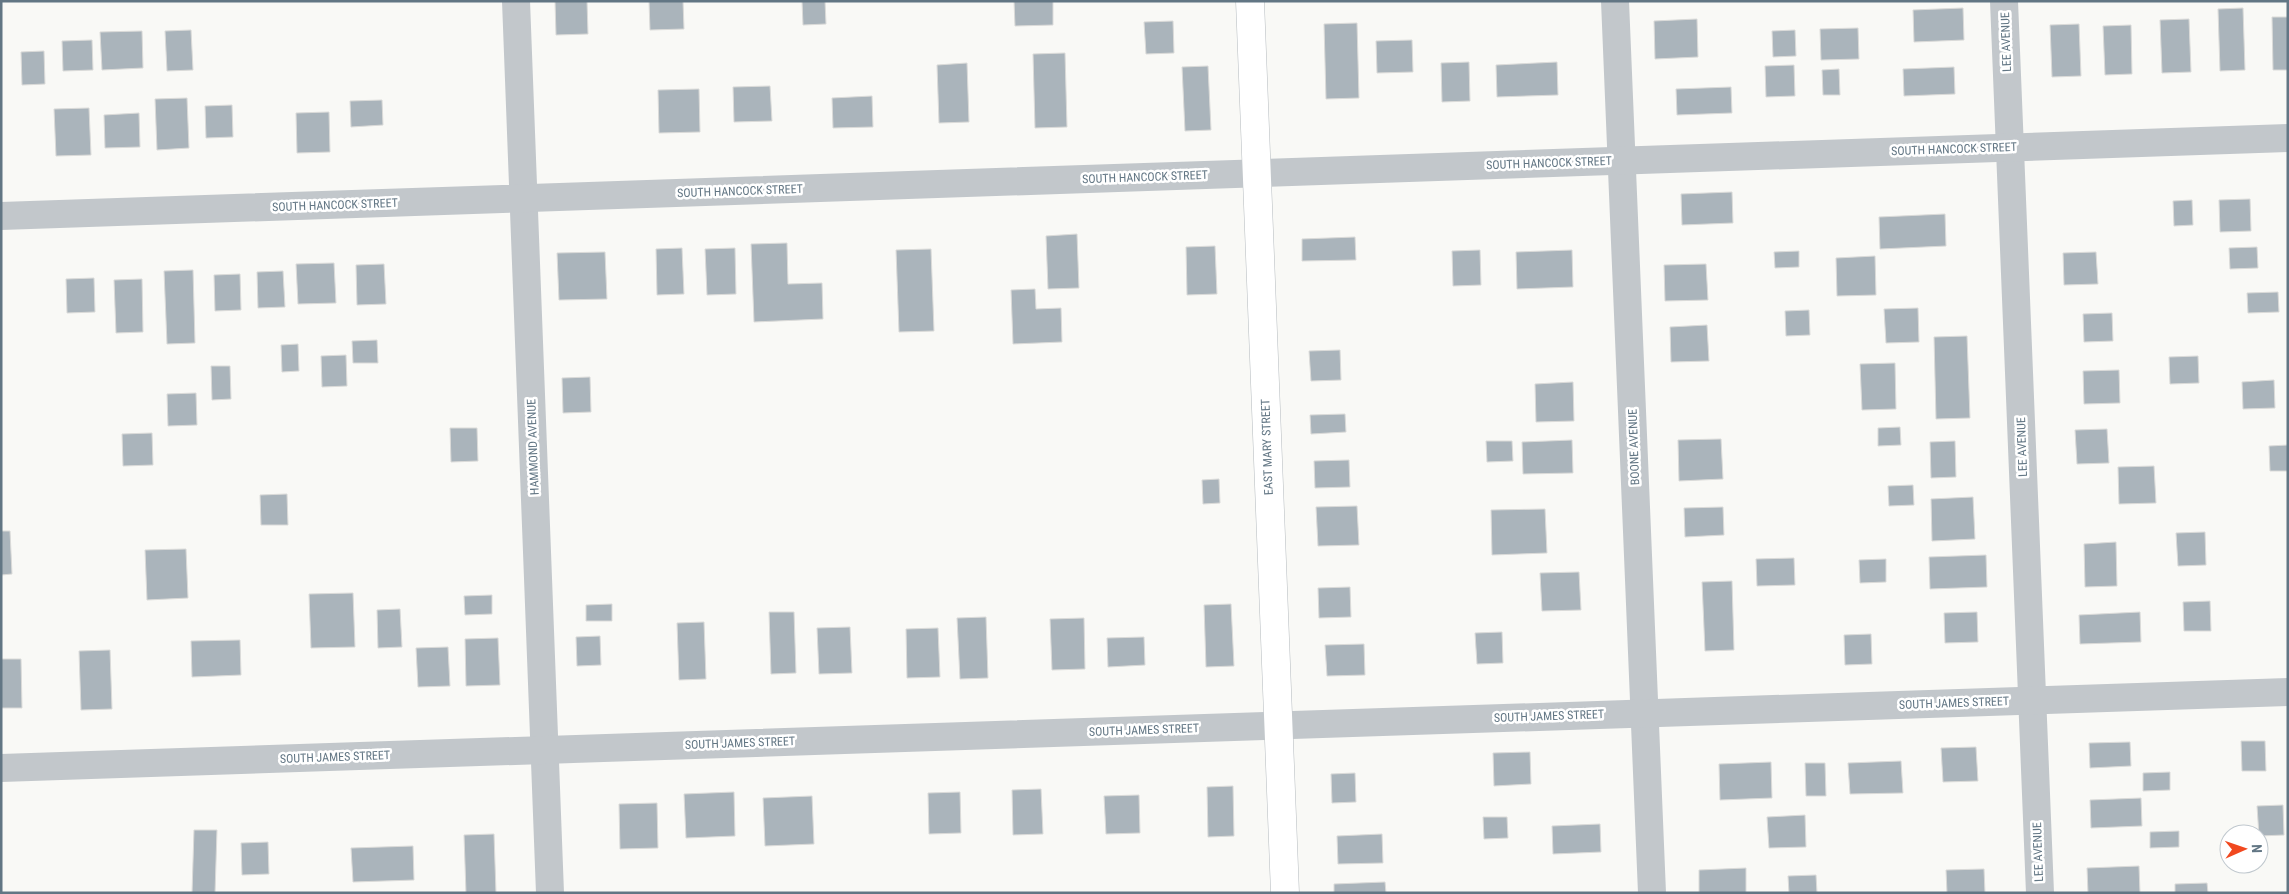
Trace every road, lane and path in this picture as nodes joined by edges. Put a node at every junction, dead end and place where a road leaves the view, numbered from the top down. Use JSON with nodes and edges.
{"nodes":[{"id":1,"x":516,"y":1,"type":"edge"},
{"id":2,"x":1250,"y":1,"type":"edge"},
{"id":3,"x":1615,"y":1,"type":"edge"},
{"id":4,"x":2004,"y":1,"type":"edge"},
{"id":5,"x":2288,"y":138,"type":"edge"},
{"id":6,"x":2010,"y":147,"type":"junction"},
{"id":7,"x":1622,"y":161,"type":"junction"},
{"id":8,"x":1257,"y":173,"type":"junction"},
{"id":9,"x":523,"y":198,"type":"junction"},
{"id":10,"x":1,"y":216,"type":"edge"},
{"id":11,"x":2288,"y":692,"type":"edge"},
{"id":12,"x":2032,"y":700,"type":"junction"},
{"id":13,"x":1645,"y":713,"type":"junction"},
{"id":14,"x":1279,"y":726,"type":"junction"},
{"id":15,"x":544,"y":750,"type":"junction"},
{"id":16,"x":1,"y":768,"type":"edge"},
{"id":17,"x":550,"y":893,"type":"edge"},
{"id":18,"x":1285,"y":893,"type":"edge"},
{"id":19,"x":1652,"y":893,"type":"edge"},
{"id":20,"x":2040,"y":893,"type":"edge"}],
"edges":[{"from":1,"to":9,"type":"street","name":"HAMMOND AVENUE"},
{"from":2,"to":8,"type":"main road","name":"EAST MARY STREET"},
{"from":3,"to":7,"type":"street","name":"BOONE AVENUE"},
{"from":4,"to":6,"type":"street","name":"LEE AVENUE"},
{"from":5,"to":6,"type":"street","name":"SOUTH HANCOCK STREET"},
{"from":6,"to":7,"type":"street","name":"SOUTH HANCOCK STREET"},
{"from":6,"to":12,"type":"street","name":"LEE AVENUE"},
{"from":7,"to":8,"type":"street","name":"SOUTH HANCOCK STREET"},
{"from":7,"to":13,"type":"street","name":"BOONE AVENUE"},
{"from":8,"to":9,"type":"street","name":"SOUTH HANCOCK STREET"},
{"from":8,"to":14,"type":"main road","name":"EAST MARY STREET"},
{"from":9,"to":10,"type":"street","name":"SOUTH HANCOCK STREET"},
{"from":9,"to":15,"type":"street","name":"HAMMOND AVENUE"},
{"from":11,"to":12,"type":"street","name":"SOUTH JAMES STREET"},
{"from":12,"to":13,"type":"street","name":"SOUTH JAMES STREET"},
{"from":12,"to":20,"type":"street","name":"LEE AVENUE"},
{"from":13,"to":14,"type":"street","name":"SOUTH JAMES STREET"},
{"from":13,"to":19,"type":"street","name":"BOONE AVENUE"},
{"from":14,"to":15,"type":"street","name":"SOUTH JAMES STREET"},
{"from":14,"to":18,"type":"main road","name":"EAST MARY STREET"},
{"from":15,"to":16,"type":"street","name":"SOUTH JAMES STREET"},
{"from":15,"to":17,"type":"street","name":"HAMMOND AVENUE"}]}
